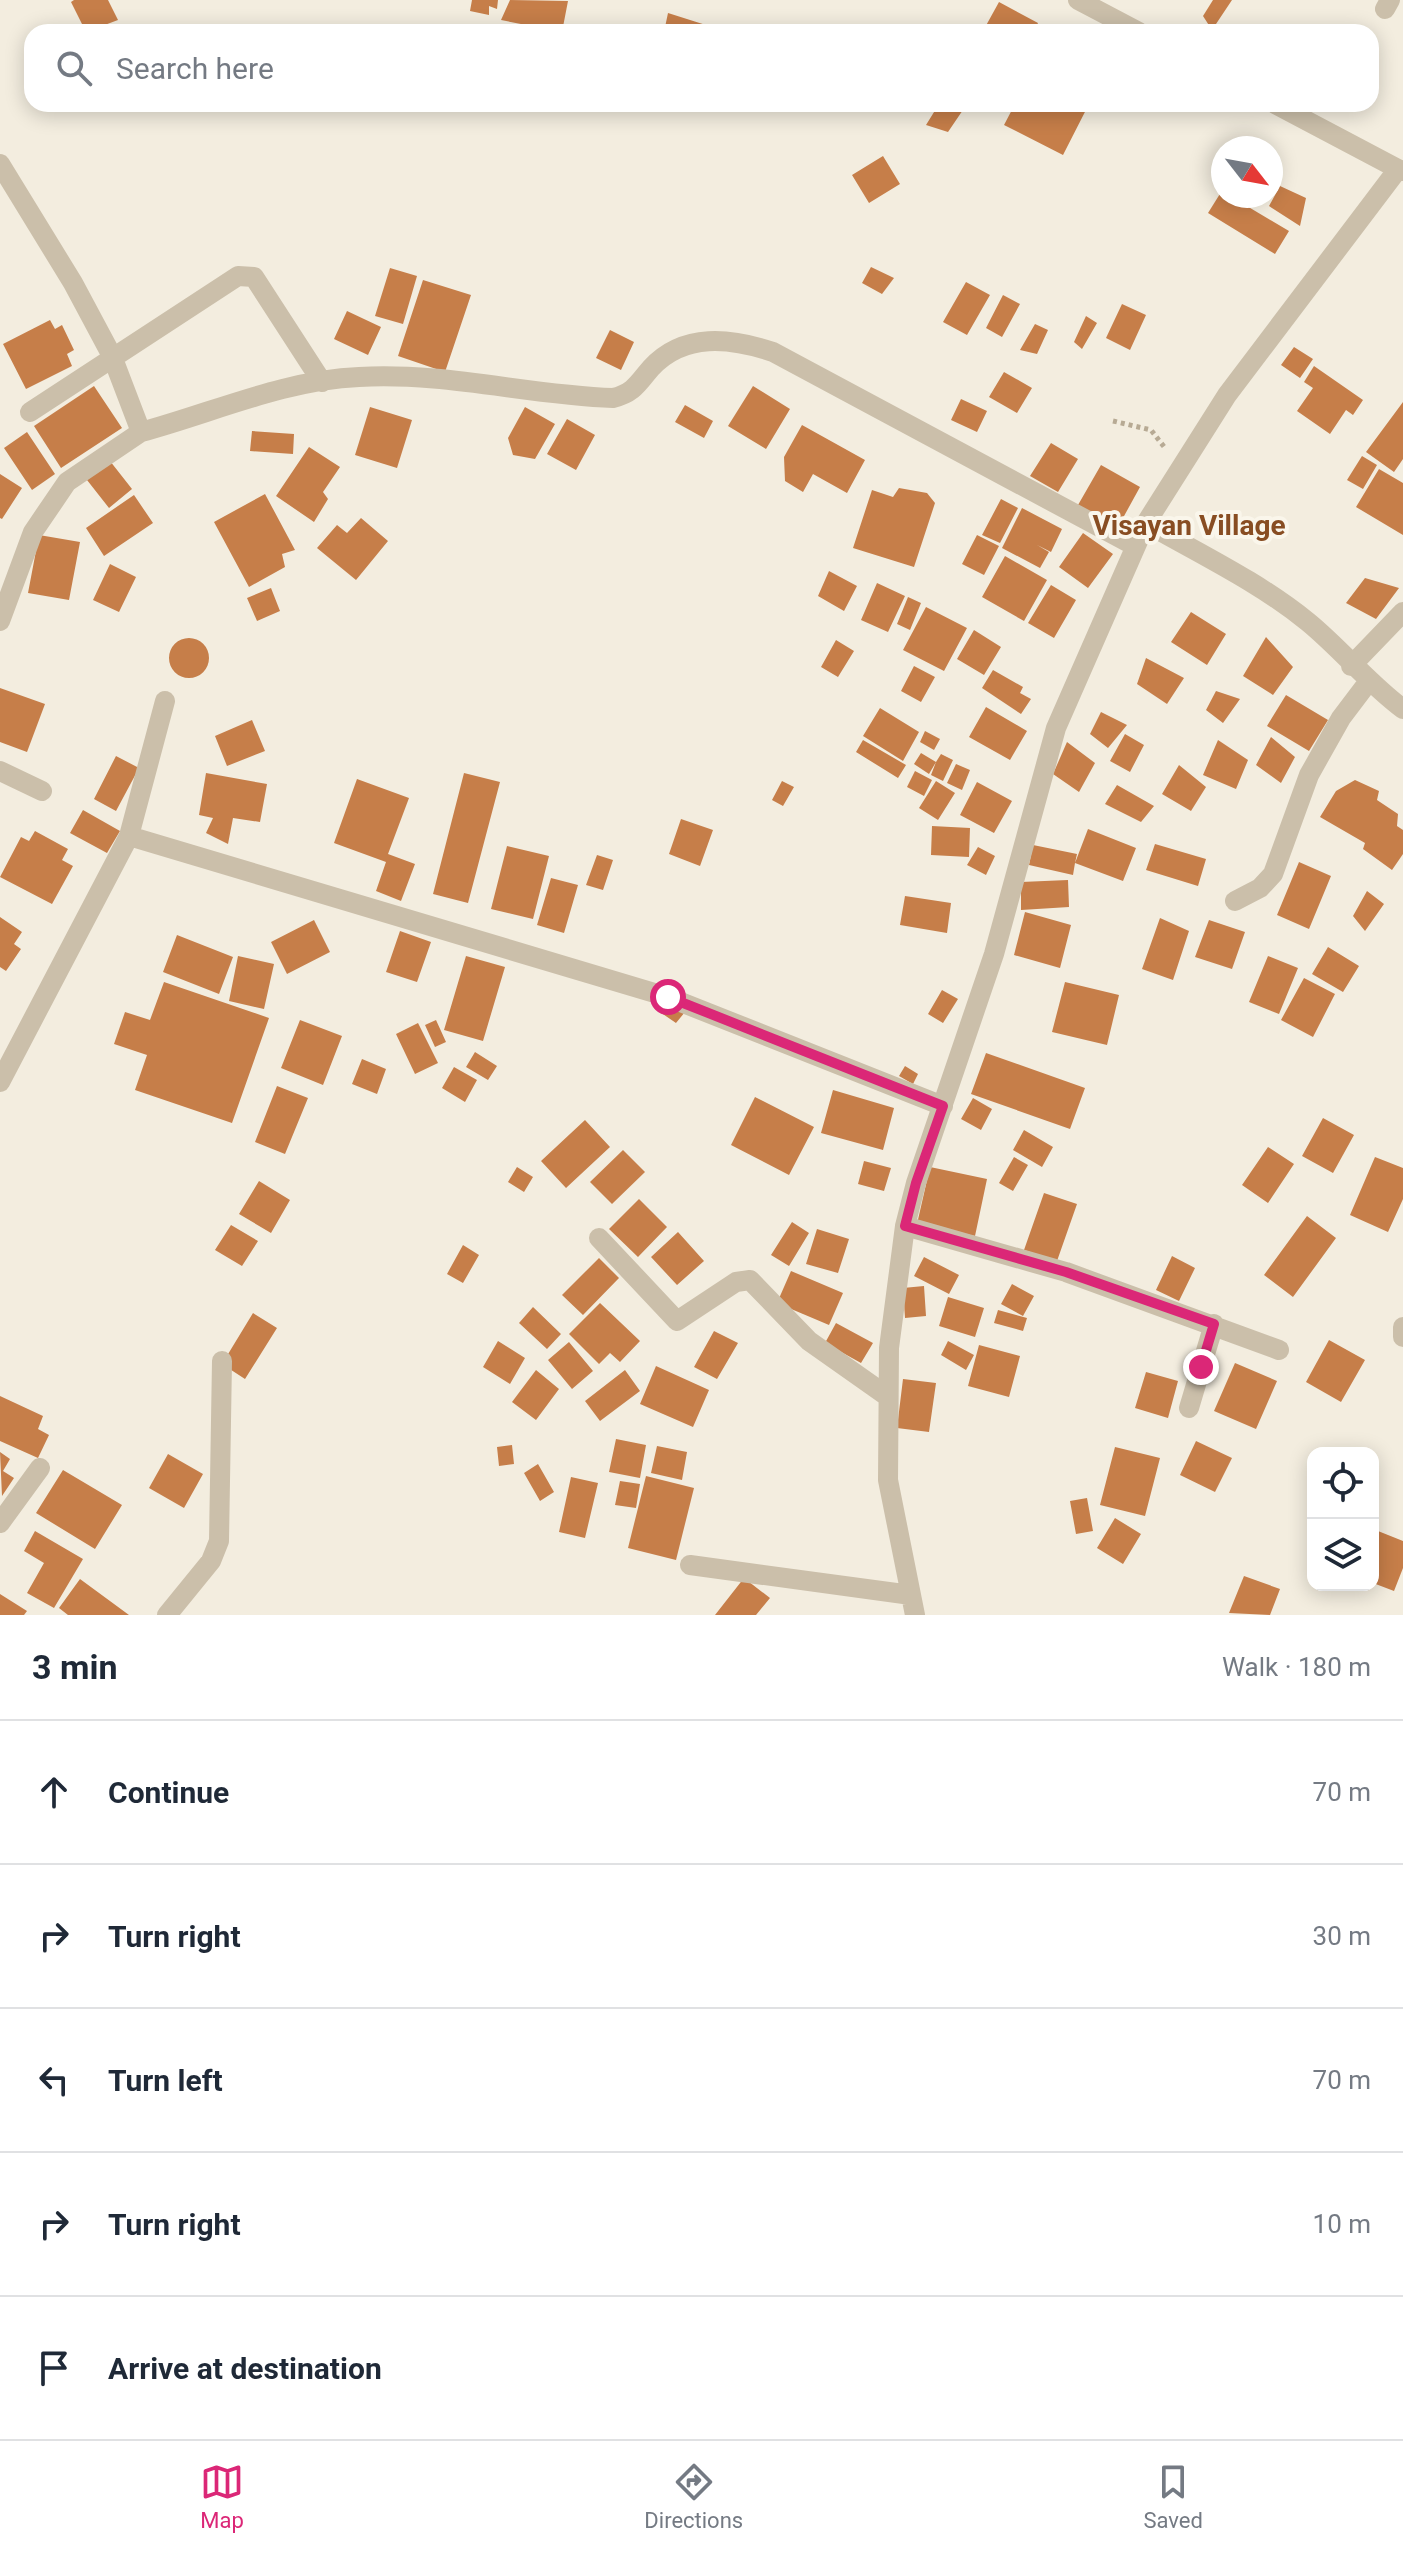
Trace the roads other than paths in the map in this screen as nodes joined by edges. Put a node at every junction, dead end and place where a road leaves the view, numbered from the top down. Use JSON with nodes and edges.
{"nodes":[{"id":1,"x":1078,"y":0,"type":"edge"},
{"id":2,"x":1124,"y":24,"type":"edge"},
{"id":3,"x":1290,"y":112,"type":"edge"},
{"id":4,"x":0,"y":164,"type":"edge"},
{"id":5,"x":1400,"y":170,"type":"edge"},
{"id":6,"x":112,"y":356,"type":"junction"},
{"id":7,"x":322,"y":382,"type":"junction"},
{"id":8,"x":30,"y":412,"type":"dead end"},
{"id":9,"x":141,"y":432,"type":"junction"},
{"id":10,"x":1146,"y":523,"type":"junction"},
{"id":11,"x":1135,"y":546,"type":"junction"},
{"id":12,"x":1403,"y":612,"type":"edge"},
{"id":13,"x":0,"y":621,"type":"edge"},
{"id":14,"x":1351,"y":666,"type":"junction"},
{"id":15,"x":1369,"y":681,"type":"junction"},
{"id":16,"x":165,"y":701,"type":"dead end"},
{"id":17,"x":1403,"y":709,"type":"edge"},
{"id":18,"x":0,"y":771,"type":"edge"},
{"id":19,"x":42,"y":791,"type":"dead end"},
{"id":20,"x":129,"y":836,"type":"junction"},
{"id":21,"x":1235,"y":901,"type":"dead end"},
{"id":22,"x":0,"y":1082,"type":"edge"},
{"id":23,"x":943,"y":1106,"type":"junction"},
{"id":24,"x":905,"y":1226,"type":"junction"},
{"id":25,"x":599,"y":1238,"type":"dead end"},
{"id":26,"x":1214,"y":1324,"type":"junction"},
{"id":27,"x":1403,"y":1327,"type":"edge"},
{"id":28,"x":1403,"y":1337,"type":"edge"},
{"id":29,"x":1279,"y":1350,"type":"dead end"},
{"id":30,"x":222,"y":1361,"type":"dead end"},
{"id":31,"x":887,"y":1396,"type":"junction"},
{"id":32,"x":1189,"y":1408,"type":"dead end"},
{"id":33,"x":40,"y":1468,"type":"dead end"},
{"id":34,"x":0,"y":1523,"type":"edge"},
{"id":35,"x":690,"y":1565,"type":"dead end"},
{"id":36,"x":913,"y":1605,"type":"edge"},
{"id":37,"x":167,"y":1615,"type":"edge"}],
"edges":[{"from":1,"to":2,"type":"street"},
{"from":3,"to":5,"type":"street"},
{"from":4,"to":6,"type":"street"},
{"from":5,"to":10,"type":"street"},
{"from":6,"to":7,"type":"street"},
{"from":6,"to":8,"type":"street"},
{"from":6,"to":9,"type":"street"},
{"from":7,"to":9,"type":"street"},
{"from":7,"to":11,"type":"street"},
{"from":9,"to":13,"type":"street"},
{"from":10,"to":11,"type":"street"},
{"from":10,"to":14,"type":"street"},
{"from":11,"to":23,"type":"street"},
{"from":12,"to":14,"type":"street"},
{"from":14,"to":15,"type":"street"},
{"from":15,"to":17,"type":"street"},
{"from":15,"to":21,"type":"street"},
{"from":16,"to":20,"type":"street"},
{"from":18,"to":19,"type":"street"},
{"from":20,"to":22,"type":"street"},
{"from":20,"to":23,"type":"street"},
{"from":23,"to":24,"type":"street"},
{"from":24,"to":26,"type":"street"},
{"from":24,"to":31,"type":"street"},
{"from":25,"to":31,"type":"street"},
{"from":26,"to":29,"type":"street"},
{"from":26,"to":32,"type":"street"},
{"from":27,"to":28,"type":"street"},
{"from":30,"to":37,"type":"street"},
{"from":31,"to":36,"type":"street"},
{"from":33,"to":34,"type":"street"},
{"from":35,"to":36,"type":"street"}]}
